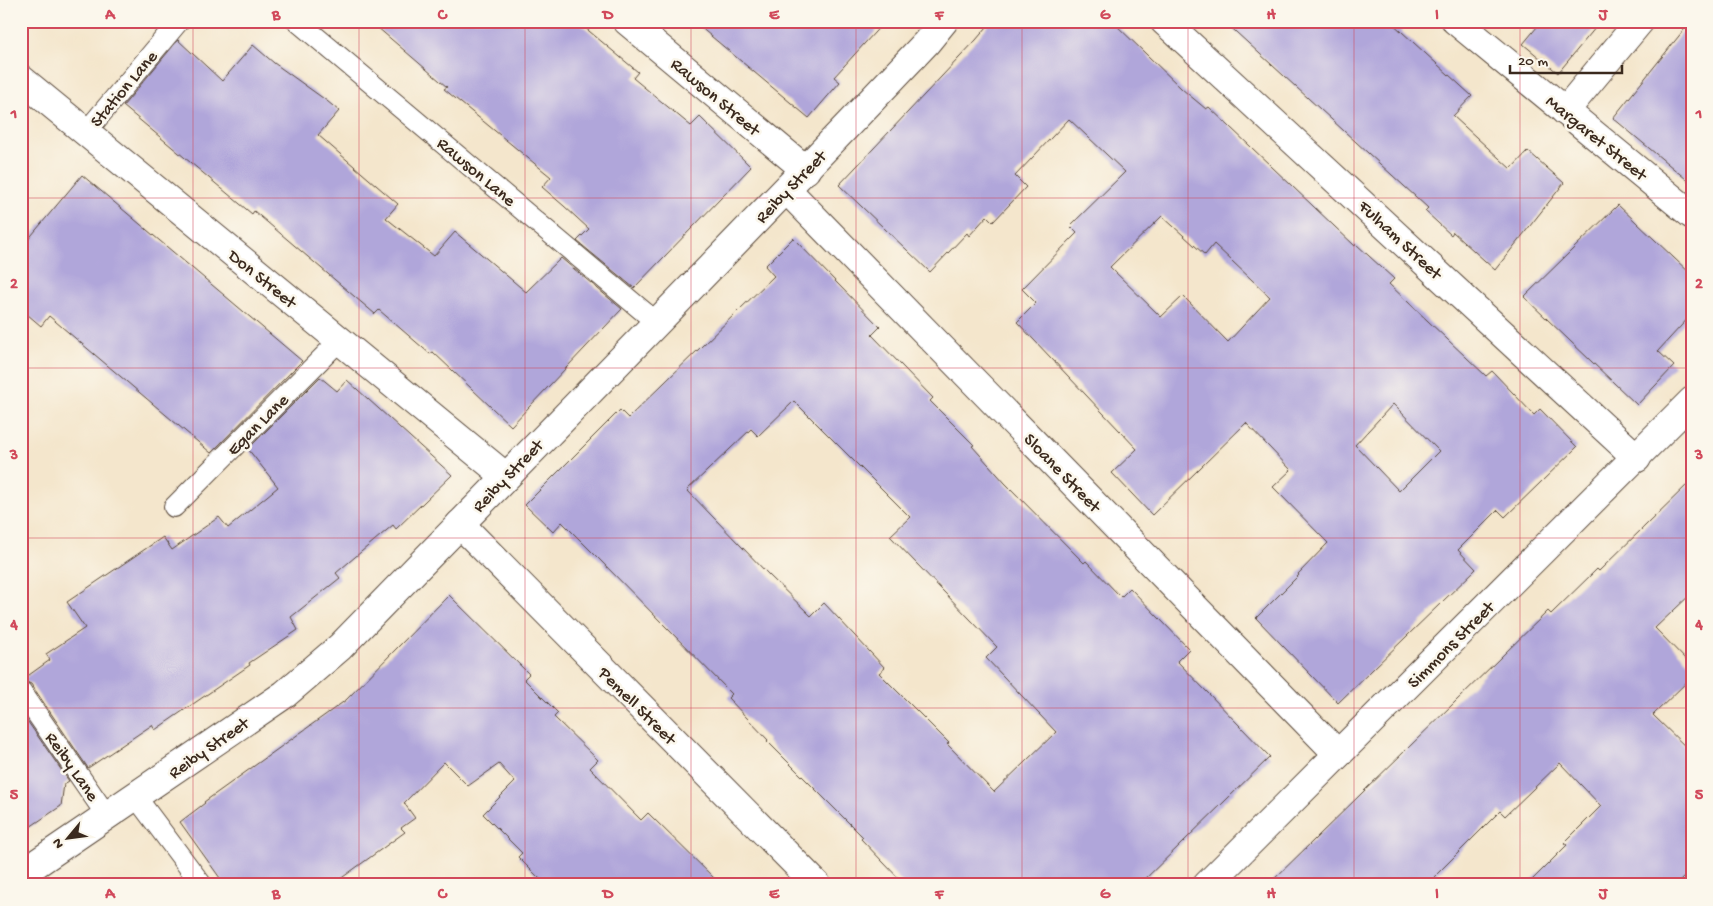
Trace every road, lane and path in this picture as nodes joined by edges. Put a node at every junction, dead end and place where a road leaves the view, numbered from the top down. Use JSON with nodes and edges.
{"nodes":[{"id":1,"x":179,"y":21,"type":"edge"},
{"id":2,"x":297,"y":21,"type":"edge"},
{"id":3,"x":627,"y":21,"type":"edge"},
{"id":4,"x":944,"y":21,"type":"edge"},
{"id":5,"x":1164,"y":21,"type":"edge"},
{"id":6,"x":1456,"y":21,"type":"edge"},
{"id":7,"x":1640,"y":21,"type":"edge"},
{"id":8,"x":21,"y":79,"type":"edge"},
{"id":9,"x":1565,"y":111,"type":"junction"},
{"id":10,"x":86,"y":132,"type":"junction"},
{"id":11,"x":806,"y":170,"type":"junction"},
{"id":12,"x":787,"y":190,"type":"junction"},
{"id":13,"x":1692,"y":215,"type":"edge"},
{"id":14,"x":656,"y":322,"type":"junction"},
{"id":15,"x":340,"y":340,"type":"junction"},
{"id":16,"x":1692,"y":401,"type":"edge"},
{"id":17,"x":1637,"y":458,"type":"junction"},
{"id":18,"x":505,"y":476,"type":"junction"},
{"id":19,"x":174,"y":507,"type":"dead end"},
{"id":20,"x":460,"y":524,"type":"junction"},
{"id":21,"x":21,"y":691,"type":"edge"},
{"id":22,"x":1338,"y":754,"type":"junction"},
{"id":23,"x":136,"y":797,"type":"junction"},
{"id":24,"x":107,"y":816,"type":"junction"},
{"id":25,"x":21,"y":874,"type":"edge"},
{"id":26,"x":202,"y":885,"type":"edge"},
{"id":27,"x":817,"y":885,"type":"edge"},
{"id":28,"x":1207,"y":885,"type":"edge"}],
"edges":[{"from":1,"to":10,"type":"lane","name":"Station Lane"},
{"from":2,"to":14,"type":"lane","name":"Rawson Lane"},
{"from":3,"to":11,"type":"street","name":"Rawson Street"},
{"from":4,"to":11,"type":"street","name":"Reiby Street"},
{"from":5,"to":17,"type":"street","name":"Fulham Street"},
{"from":6,"to":9,"type":"street","name":"Margaret Street"},
{"from":7,"to":9,"type":"street"},
{"from":8,"to":10,"type":"street","name":"Don Street"},
{"from":9,"to":13,"type":"street","name":"Margaret Street"},
{"from":10,"to":15,"type":"street","name":"Don Street"},
{"from":11,"to":12,"type":"street","name":"Reiby Street"},
{"from":12,"to":14,"type":"street","name":"Reiby Street"},
{"from":12,"to":22,"type":"street","name":"Sloane Street"},
{"from":14,"to":18,"type":"street","name":"Reiby Street"},
{"from":15,"to":18,"type":"street","name":"Don Street"},
{"from":15,"to":19,"type":"lane","name":"Egan Lane"},
{"from":16,"to":17,"type":"street","name":"Simmons Street"},
{"from":17,"to":22,"type":"street","name":"Simmons Street"},
{"from":18,"to":20,"type":"street","name":"Reiby Street"},
{"from":20,"to":23,"type":"street","name":"Reiby Street"},
{"from":20,"to":27,"type":"street","name":"Pemell Street"},
{"from":21,"to":24,"type":"lane","name":"Reiby Lane"},
{"from":22,"to":28,"type":"street","name":"Simmons Street"},
{"from":23,"to":24,"type":"street","name":"Reiby Street"},
{"from":23,"to":26,"type":"lane"},
{"from":24,"to":25,"type":"street","name":"Reiby Street"}]}
